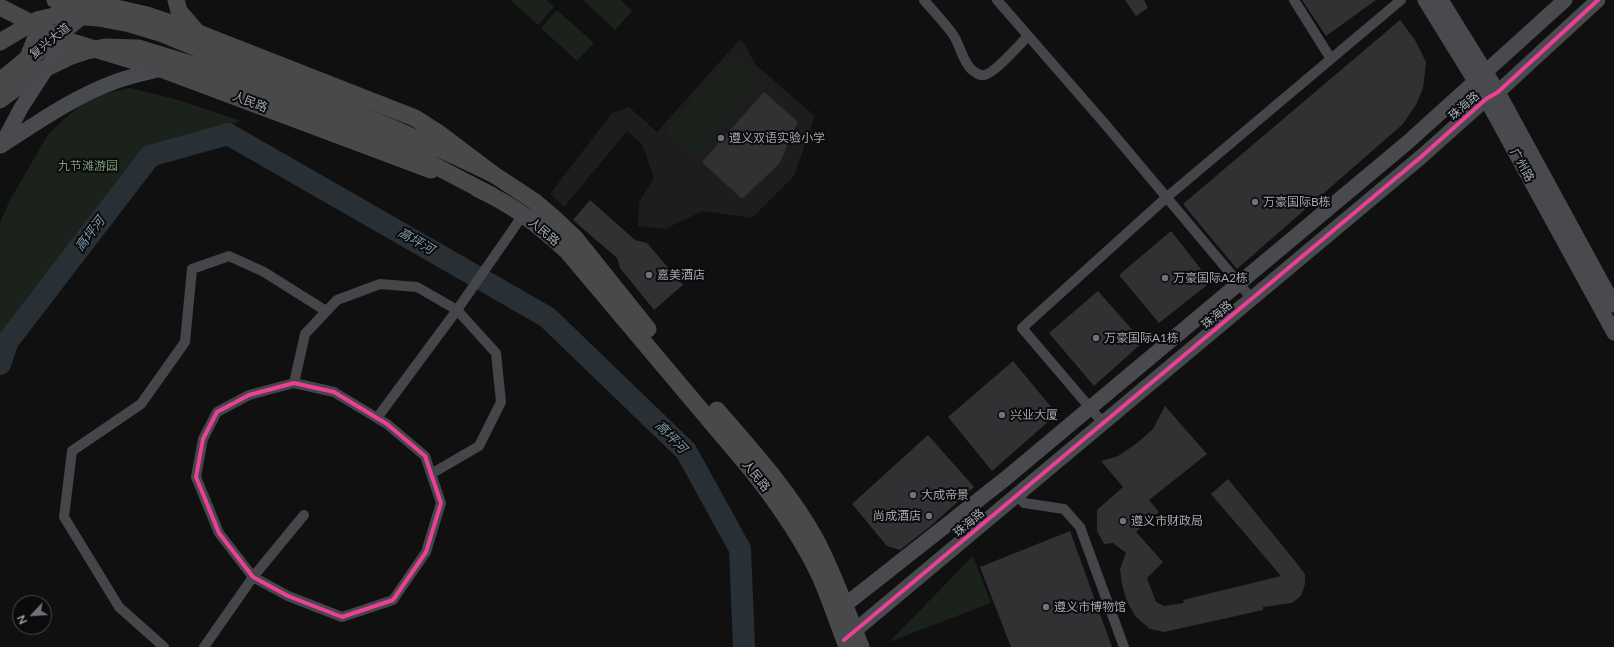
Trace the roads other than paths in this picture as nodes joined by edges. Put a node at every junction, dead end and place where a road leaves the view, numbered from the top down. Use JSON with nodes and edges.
{"nodes":[{"id":1,"x":56,"y":0,"type":"edge"},
{"id":2,"x":80,"y":0,"type":"edge"},
{"id":3,"x":176,"y":0,"type":"edge"},
{"id":4,"x":924,"y":0,"type":"edge"},
{"id":5,"x":997,"y":0,"type":"edge"},
{"id":6,"x":1294,"y":0,"type":"edge"},
{"id":7,"x":1401,"y":0,"type":"edge"},
{"id":8,"x":1425,"y":0,"type":"edge"},
{"id":9,"x":1441,"y":0,"type":"edge"},
{"id":10,"x":1565,"y":0,"type":"edge"},
{"id":11,"x":1598,"y":0,"type":"edge"},
{"id":12,"x":111,"y":2,"type":"edge"},
{"id":13,"x":0,"y":7,"type":"edge"},
{"id":14,"x":39,"y":27,"type":"junction"},
{"id":15,"x":199,"y":33,"type":"junction"},
{"id":16,"x":1028,"y":36,"type":"junction"},
{"id":17,"x":65,"y":40,"type":"junction"},
{"id":18,"x":0,"y":42,"type":"edge"},
{"id":19,"x":1331,"y":59,"type":"junction"},
{"id":20,"x":0,"y":65,"type":"edge"},
{"id":21,"x":161,"y":68,"type":"junction"},
{"id":22,"x":1480,"y":76,"type":"junction"},
{"id":23,"x":0,"y":82,"type":"edge"},
{"id":24,"x":1492,"y":95,"type":"junction"},
{"id":25,"x":0,"y":100,"type":"edge"},
{"id":26,"x":0,"y":110,"type":"edge"},
{"id":27,"x":0,"y":147,"type":"edge"},
{"id":28,"x":493,"y":174,"type":"junction"},
{"id":29,"x":491,"y":195,"type":"junction"},
{"id":30,"x":1167,"y":197,"type":"junction"},
{"id":31,"x":529,"y":207,"type":"junction"},
{"id":32,"x":1239,"y":283,"type":"junction"},
{"id":33,"x":1252,"y":299,"type":"junction"},
{"id":34,"x":1614,"y":305,"type":"edge"},
{"id":35,"x":457,"y":310,"type":"junction"},
{"id":36,"x":326,"y":311,"type":"junction"},
{"id":37,"x":1614,"y":333,"type":"edge"},
{"id":38,"x":294,"y":383,"type":"junction"},
{"id":39,"x":1090,"y":408,"type":"junction"},
{"id":40,"x":376,"y":418,"type":"junction"},
{"id":41,"x":1103,"y":424,"type":"junction"},
{"id":42,"x":431,"y":474,"type":"junction"},
{"id":43,"x":1018,"y":495,"type":"junction"},
{"id":44,"x":304,"y":515,"type":"dead end"},
{"id":45,"x":253,"y":577,"type":"junction"},
{"id":46,"x":839,"y":608,"type":"junction"},
{"id":47,"x":848,"y":639,"type":"edge"},
{"id":48,"x":164,"y":647,"type":"edge"},
{"id":49,"x":204,"y":647,"type":"edge"},
{"id":50,"x":861,"y":647,"type":"edge"},
{"id":51,"x":1124,"y":647,"type":"edge"}],
"edges":[{"from":1,"to":12,"type":"main road","name":"人民路"},
{"from":1,"to":14,"type":"main road"},
{"from":2,"to":20,"type":"highway","name":"复兴大道"},
{"from":3,"to":15,"type":"main road"},
{"from":4,"to":16,"type":"street"},
{"from":5,"to":16,"type":"street"},
{"from":6,"to":19,"type":"street"},
{"from":7,"to":19,"type":"street"},
{"from":8,"to":22,"type":"street","name":"广州路"},
{"from":9,"to":22,"type":"street","name":"广州路"},
{"from":10,"to":22,"type":"street","name":"珠海路"},
{"from":11,"to":24,"type":"street","name":"珠海路"},
{"from":12,"to":15,"type":"main road","name":"人民路"},
{"from":12,"to":17,"type":"main road"},
{"from":12,"to":23,"type":"highway","name":"复兴大道","bridge":true},
{"from":13,"to":14,"type":"main road","name":"人民路"},
{"from":14,"to":17,"type":"main road","name":"人民路"},
{"from":14,"to":26,"type":"street"},
{"from":15,"to":28,"type":"main road","name":"人民路"},
{"from":16,"to":30,"type":"street"},
{"from":17,"to":21,"type":"main road","name":"人民路"},
{"from":17,"to":27,"type":"street"},
{"from":18,"to":28,"type":"main road","bridge":true},
{"from":19,"to":30,"type":"street"},
{"from":21,"to":27,"type":"street"},
{"from":21,"to":29,"type":"main road","name":"人民路"},
{"from":22,"to":24,"type":"street","name":"广州路"},
{"from":22,"to":32,"type":"street","name":"珠海路"},
{"from":24,"to":33,"type":"street","name":"珠海路"},
{"from":24,"to":34,"type":"street","name":"广州路"},
{"from":24,"to":37,"type":"street","name":"广州路"},
{"from":25,"to":29,"type":"main road","bridge":true},
{"from":28,"to":31,"type":"main road","name":"人民路"},
{"from":29,"to":31,"type":"main road","name":"人民路"},
{"from":30,"to":32,"type":"street"},
{"from":30,"to":39,"type":"street"},
{"from":31,"to":35,"type":"street"},
{"from":31,"to":46,"type":"main road","name":"人民路"},
{"from":32,"to":33,"type":"street"},
{"from":32,"to":39,"type":"street","name":"珠海路"},
{"from":33,"to":41,"type":"street","name":"珠海路"},
{"from":35,"to":36,"type":"street"},
{"from":35,"to":40,"type":"street"},
{"from":35,"to":42,"type":"street"},
{"from":36,"to":38,"type":"street"},
{"from":36,"to":48,"type":"street"},
{"from":38,"to":40,"type":"street"},
{"from":38,"to":45,"type":"street"},
{"from":39,"to":41,"type":"street"},
{"from":39,"to":46,"type":"street","name":"珠海路"},
{"from":40,"to":42,"type":"street"},
{"from":41,"to":43,"type":"street","name":"珠海路"},
{"from":42,"to":45,"type":"street"},
{"from":43,"to":47,"type":"street","name":"珠海路"},
{"from":43,"to":51,"type":"street"},
{"from":44,"to":45,"type":"street"},
{"from":45,"to":49,"type":"street"},
{"from":46,"to":47,"type":"main road","name":"人民路"},
{"from":47,"to":50,"type":"main road","name":"人民路"}]}
